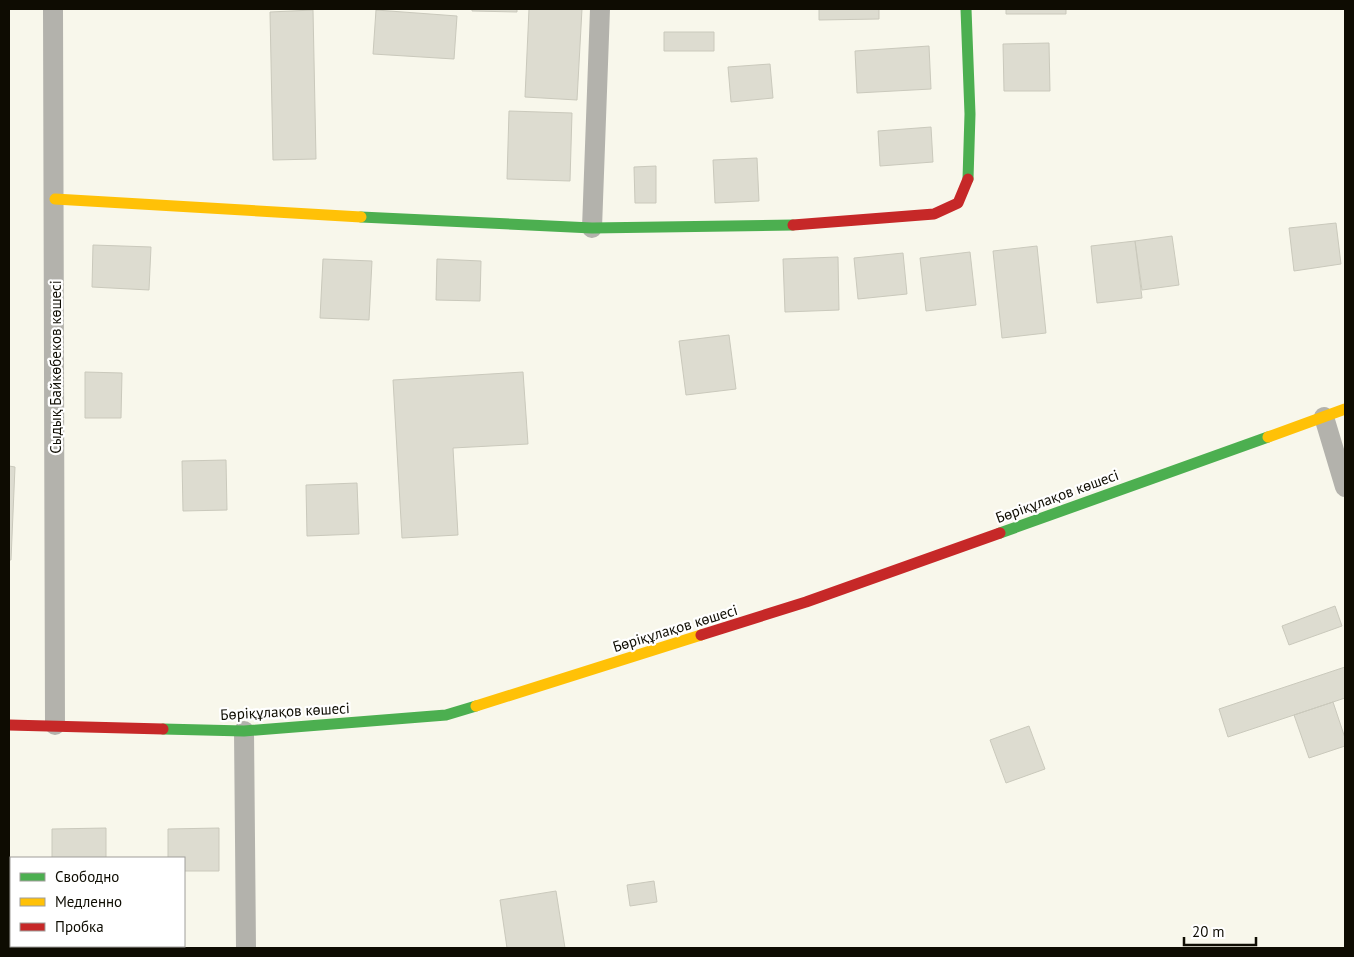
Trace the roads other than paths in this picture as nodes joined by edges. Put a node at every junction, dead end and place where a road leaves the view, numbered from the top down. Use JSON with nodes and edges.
{"nodes":[{"id":1,"x":53,"y":9,"type":"edge"},
{"id":2,"x":600,"y":9,"type":"edge"},
{"id":3,"x":966,"y":9,"type":"edge"},
{"id":4,"x":55,"y":199,"type":"junction"},
{"id":5,"x":592,"y":228,"type":"junction"},
{"id":6,"x":1345,"y":409,"type":"edge"},
{"id":7,"x":1324,"y":417,"type":"junction"},
{"id":8,"x":1345,"y":487,"type":"edge"},
{"id":9,"x":9,"y":724,"type":"edge"},
{"id":10,"x":55,"y":725,"type":"junction"},
{"id":11,"x":244,"y":731,"type":"junction"},
{"id":12,"x":246,"y":948,"type":"edge"}],
"edges":[{"from":1,"to":4,"type":"street","name":"Сыдық Байкөбеков көшесі"},
{"from":2,"to":5,"type":"street"},
{"from":3,"to":5,"type":"street"},
{"from":4,"to":5,"type":"street"},
{"from":4,"to":10,"type":"street","name":"Сыдық Байкөбеков көшесі"},
{"from":6,"to":7,"type":"street","name":"Бөріқұлақов көшесі"},
{"from":7,"to":8,"type":"street"},
{"from":7,"to":11,"type":"street","name":"Бөріқұлақов көшесі"},
{"from":9,"to":10,"type":"street","name":"Бөріқұлақов көшесі"},
{"from":10,"to":11,"type":"street","name":"Бөріқұлақов көшесі"},
{"from":11,"to":12,"type":"street"}]}
